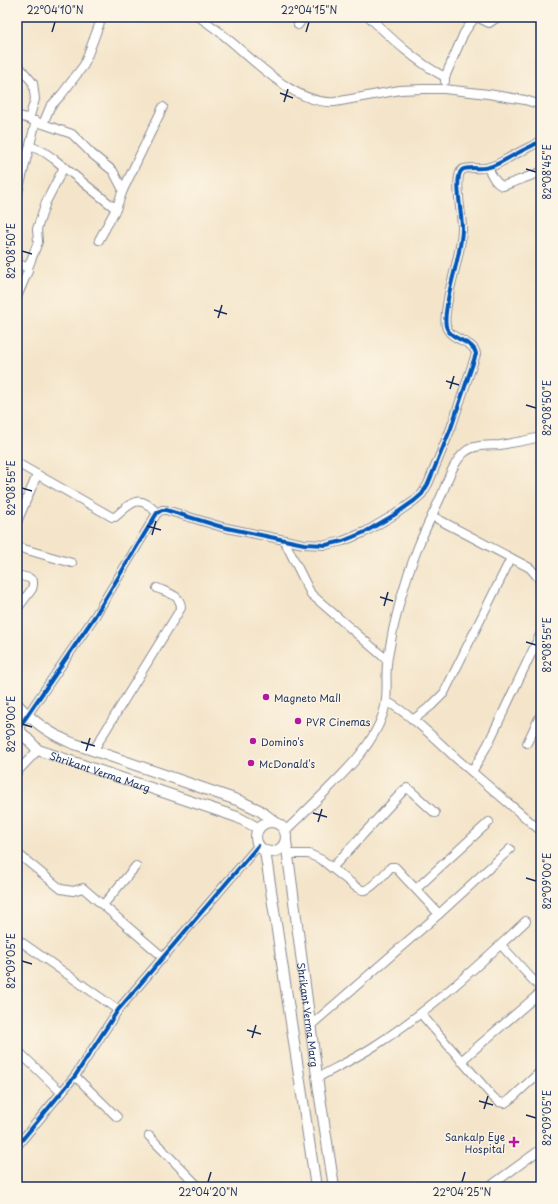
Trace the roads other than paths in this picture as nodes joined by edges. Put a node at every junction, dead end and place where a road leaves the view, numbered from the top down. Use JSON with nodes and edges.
{"nodes":[{"id":1,"x":102,"y":17,"type":"edge"},
{"id":2,"x":198,"y":17,"type":"edge"},
{"id":3,"x":304,"y":17,"type":"edge"},
{"id":4,"x":369,"y":17,"type":"edge"},
{"id":5,"x":476,"y":17,"type":"edge"},
{"id":6,"x":498,"y":17,"type":"edge"},
{"id":7,"x":518,"y":17,"type":"edge"},
{"id":8,"x":534,"y":17,"type":"edge"},
{"id":9,"x":298,"y":25,"type":"dead end"},
{"id":10,"x":17,"y":64,"type":"edge"},
{"id":11,"x":445,"y":77,"type":"junction"},
{"id":12,"x":444,"y":89,"type":"junction"},
{"id":13,"x":541,"y":105,"type":"edge"},
{"id":14,"x":163,"y":106,"type":"dead end"},
{"id":15,"x":17,"y":115,"type":"edge"},
{"id":16,"x":36,"y":121,"type":"junction"},
{"id":17,"x":541,"y":141,"type":"edge"},
{"id":18,"x":30,"y":146,"type":"junction"},
{"id":19,"x":64,"y":167,"type":"junction"},
{"id":20,"x":488,"y":168,"type":"junction"},
{"id":21,"x":541,"y":172,"type":"edge"},
{"id":22,"x":124,"y":190,"type":"junction"},
{"id":23,"x":17,"y":196,"type":"edge"},
{"id":24,"x":116,"y":209,"type":"junction"},
{"id":25,"x":99,"y":240,"type":"dead end"},
{"id":26,"x":17,"y":263,"type":"edge"},
{"id":27,"x":28,"y":268,"type":"junction"},
{"id":28,"x":17,"y":297,"type":"edge"},
{"id":29,"x":541,"y":437,"type":"edge"},
{"id":30,"x":17,"y":463,"type":"edge"},
{"id":31,"x":37,"y":475,"type":"junction"},
{"id":32,"x":157,"y":513,"type":"junction"},
{"id":33,"x":432,"y":516,"type":"junction"},
{"id":34,"x":17,"y":522,"type":"edge"},
{"id":35,"x":284,"y":540,"type":"junction"},
{"id":36,"x":17,"y":547,"type":"edge"},
{"id":37,"x":511,"y":558,"type":"junction"},
{"id":38,"x":72,"y":563,"type":"dead end"},
{"id":39,"x":17,"y":574,"type":"edge"},
{"id":40,"x":541,"y":580,"type":"edge"},
{"id":41,"x":158,"y":588,"type":"dead end"},
{"id":42,"x":17,"y":609,"type":"edge"},
{"id":43,"x":541,"y":633,"type":"edge"},
{"id":44,"x":387,"y":660,"type":"junction"},
{"id":45,"x":386,"y":701,"type":"junction"},
{"id":46,"x":17,"y":704,"type":"edge"},
{"id":47,"x":541,"y":714,"type":"edge"},
{"id":48,"x":27,"y":716,"type":"junction"},
{"id":49,"x":413,"y":720,"type":"junction"},
{"id":50,"x":17,"y":728,"type":"edge"},
{"id":51,"x":527,"y":743,"type":"dead end"},
{"id":52,"x":38,"y":750,"type":"junction"},
{"id":53,"x":92,"y":751,"type":"junction"},
{"id":54,"x":17,"y":772,"type":"edge"},
{"id":55,"x":472,"y":772,"type":"junction"},
{"id":56,"x":435,"y":813,"type":"dead end"},
{"id":57,"x":274,"y":822,"type":"junction"},
{"id":58,"x":489,"y":822,"type":"dead end"},
{"id":59,"x":258,"y":828,"type":"junction"},
{"id":60,"x":541,"y":830,"type":"edge"},
{"id":61,"x":285,"y":836,"type":"junction"},
{"id":62,"x":262,"y":848,"type":"junction"},
{"id":63,"x":510,"y":849,"type":"dead end"},
{"id":64,"x":17,"y":853,"type":"edge"},
{"id":65,"x":288,"y":854,"type":"junction"},
{"id":66,"x":136,"y":866,"type":"dead end"},
{"id":67,"x":332,"y":868,"type":"junction"},
{"id":68,"x":416,"y":889,"type":"junction"},
{"id":69,"x":103,"y":905,"type":"junction"},
{"id":70,"x":439,"y":914,"type":"junction"},
{"id":71,"x":526,"y":921,"type":"dead end"},
{"id":72,"x":17,"y":939,"type":"edge"},
{"id":73,"x":501,"y":945,"type":"junction"},
{"id":74,"x":163,"y":957,"type":"junction"},
{"id":75,"x":541,"y":988,"type":"edge"},
{"id":76,"x":541,"y":992,"type":"edge"},
{"id":77,"x":118,"y":1010,"type":"junction"},
{"id":78,"x":421,"y":1014,"type":"junction"},
{"id":79,"x":310,"y":1026,"type":"junction"},
{"id":80,"x":17,"y":1050,"type":"edge"},
{"id":81,"x":461,"y":1061,"type":"junction"},
{"id":82,"x":541,"y":1071,"type":"edge"},
{"id":83,"x":75,"y":1076,"type":"junction"},
{"id":84,"x":317,"y":1078,"type":"junction"},
{"id":85,"x":62,"y":1093,"type":"junction"},
{"id":86,"x":117,"y":1117,"type":"dead end"},
{"id":87,"x":148,"y":1136,"type":"dead end"},
{"id":88,"x":17,"y":1146,"type":"edge"},
{"id":89,"x":541,"y":1149,"type":"edge"},
{"id":90,"x":196,"y":1186,"type":"edge"},
{"id":91,"x":316,"y":1187,"type":"edge"},
{"id":92,"x":334,"y":1187,"type":"edge"},
{"id":93,"x":489,"y":1187,"type":"edge"}],
"edges":[{"from":1,"to":16,"type":"street"},
{"from":2,"to":12,"type":"street"},
{"from":3,"to":9,"type":"street"},
{"from":4,"to":11,"type":"street"},
{"from":5,"to":6,"type":"street"},
{"from":5,"to":11,"type":"street"},
{"from":7,"to":8,"type":"street"},
{"from":10,"to":16,"type":"street"},
{"from":11,"to":12,"type":"street"},
{"from":12,"to":13,"type":"street"},
{"from":14,"to":22,"type":"street"},
{"from":15,"to":16,"type":"street"},
{"from":16,"to":18,"type":"street"},
{"from":16,"to":22,"type":"street"},
{"from":17,"to":20,"type":"street"},
{"from":18,"to":19,"type":"street"},
{"from":18,"to":23,"type":"street"},
{"from":19,"to":24,"type":"street"},
{"from":19,"to":27,"type":"street"},
{"from":20,"to":21,"type":"street"},
{"from":20,"to":35,"type":"street"},
{"from":22,"to":24,"type":"street"},
{"from":24,"to":25,"type":"street"},
{"from":26,"to":27,"type":"street"},
{"from":27,"to":28,"type":"street"},
{"from":29,"to":33,"type":"street"},
{"from":30,"to":31,"type":"street"},
{"from":31,"to":32,"type":"street"},
{"from":31,"to":34,"type":"street"},
{"from":32,"to":35,"type":"street"},
{"from":32,"to":48,"type":"street"},
{"from":33,"to":37,"type":"street"},
{"from":33,"to":44,"type":"street"},
{"from":35,"to":44,"type":"street"},
{"from":36,"to":38,"type":"street"},
{"from":37,"to":40,"type":"street"},
{"from":37,"to":49,"type":"street"},
{"from":39,"to":42,"type":"street"},
{"from":41,"to":53,"type":"street"},
{"from":43,"to":55,"type":"street"},
{"from":44,"to":45,"type":"street"},
{"from":45,"to":49,"type":"street"},
{"from":45,"to":61,"type":"street"},
{"from":46,"to":48,"type":"street","name":"Shrikant Verma Marg"},
{"from":47,"to":51,"type":"street"},
{"from":48,"to":50,"type":"street"},
{"from":48,"to":53,"type":"street","name":"Shrikant Verma Marg"},
{"from":49,"to":55,"type":"street"},
{"from":50,"to":52,"type":"street","name":"Shrikant Verma Marg"},
{"from":52,"to":54,"type":"street"},
{"from":52,"to":59,"type":"street","name":"Shrikant Verma Marg"},
{"from":53,"to":57,"type":"street","name":"Shrikant Verma Marg"},
{"from":55,"to":60,"type":"street"},
{"from":56,"to":67,"type":"street"},
{"from":57,"to":59,"type":"street"},
{"from":57,"to":61,"type":"street"},
{"from":58,"to":68,"type":"street"},
{"from":59,"to":62,"type":"street"},
{"from":61,"to":62,"type":"street"},
{"from":61,"to":65,"type":"street","name":"Shrikant Verma Marg"},
{"from":62,"to":74,"type":"street"},
{"from":62,"to":91,"type":"street","name":"Shrikant Verma Marg"},
{"from":63,"to":70,"type":"street"},
{"from":64,"to":69,"type":"street"},
{"from":65,"to":67,"type":"street"},
{"from":65,"to":79,"type":"street","name":"Shrikant Verma Marg"},
{"from":66,"to":69,"type":"street"},
{"from":67,"to":68,"type":"street"},
{"from":68,"to":70,"type":"street"},
{"from":69,"to":74,"type":"street"},
{"from":70,"to":79,"type":"street"},
{"from":71,"to":73,"type":"street"},
{"from":72,"to":77,"type":"street"},
{"from":73,"to":75,"type":"street"},
{"from":73,"to":78,"type":"street"},
{"from":74,"to":77,"type":"street"},
{"from":76,"to":81,"type":"street"},
{"from":77,"to":83,"type":"street"},
{"from":78,"to":81,"type":"street"},
{"from":78,"to":84,"type":"street"},
{"from":79,"to":84,"type":"street","name":"Shrikant Verma Marg"},
{"from":80,"to":85,"type":"street"},
{"from":81,"to":82,"type":"street"},
{"from":83,"to":85,"type":"street"},
{"from":83,"to":86,"type":"street"},
{"from":84,"to":92,"type":"street","name":"Shrikant Verma Marg"},
{"from":85,"to":88,"type":"street"},
{"from":87,"to":90,"type":"street"},
{"from":89,"to":93,"type":"street"}]}
